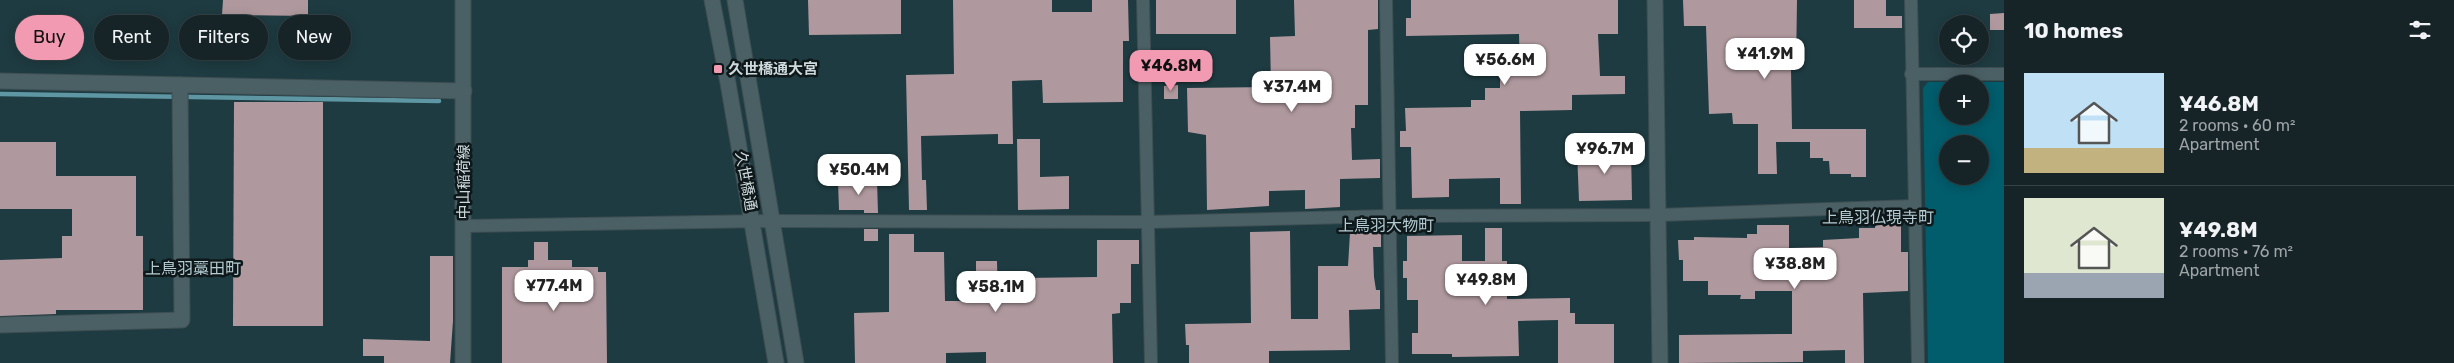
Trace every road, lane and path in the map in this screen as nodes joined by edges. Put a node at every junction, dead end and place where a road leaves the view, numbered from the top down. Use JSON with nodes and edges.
{"nodes":[{"id":1,"x":463,"y":0,"type":"edge"},
{"id":2,"x":712,"y":0,"type":"edge"},
{"id":3,"x":735,"y":0,"type":"edge"},
{"id":4,"x":1143,"y":0,"type":"edge"},
{"id":5,"x":1386,"y":0,"type":"edge"},
{"id":6,"x":1655,"y":0,"type":"edge"},
{"id":7,"x":1911,"y":0,"type":"edge"},
{"id":8,"x":1911,"y":74,"type":"junction"},
{"id":9,"x":2004,"y":74,"type":"edge"},
{"id":10,"x":747,"y":79,"type":"junction"},
{"id":11,"x":0,"y":82,"type":"edge"},
{"id":12,"x":728,"y":83,"type":"junction"},
{"id":13,"x":180,"y":85,"type":"junction"},
{"id":14,"x":464,"y":90,"type":"junction"},
{"id":15,"x":1915,"y":206,"type":"junction"},
{"id":16,"x":1658,"y":215,"type":"junction"},
{"id":17,"x":1388,"y":216,"type":"junction"},
{"id":18,"x":771,"y":221,"type":"junction"},
{"id":19,"x":753,"y":222,"type":"junction"},
{"id":20,"x":1148,"y":222,"type":"junction"},
{"id":21,"x":464,"y":226,"type":"junction"},
{"id":22,"x":0,"y":325,"type":"edge"},
{"id":23,"x":795,"y":357,"type":"edge"},
{"id":24,"x":775,"y":358,"type":"edge"},
{"id":25,"x":463,"y":363,"type":"edge"},
{"id":26,"x":1151,"y":363,"type":"edge"},
{"id":27,"x":1392,"y":363,"type":"edge"},
{"id":28,"x":1660,"y":363,"type":"edge"},
{"id":29,"x":1918,"y":363,"type":"edge"}],
"edges":[{"from":1,"to":14,"type":"street","name":"中山稲荷線"},
{"from":2,"to":12,"type":"street","name":"久世橋通"},
{"from":3,"to":10,"type":"street","name":"久世橋通"},
{"from":4,"to":20,"type":"street"},
{"from":5,"to":17,"type":"street"},
{"from":6,"to":16,"type":"street"},
{"from":7,"to":8,"type":"street"},
{"from":8,"to":9,"type":"street"},
{"from":8,"to":15,"type":"street"},
{"from":10,"to":12,"type":"street"},
{"from":10,"to":18,"type":"street","name":"久世橋通"},
{"from":11,"to":13,"type":"street"},
{"from":12,"to":19,"type":"street","name":"久世橋通"},
{"from":13,"to":14,"type":"street"},
{"from":13,"to":22,"type":"street"},
{"from":14,"to":21,"type":"street","name":"中山稲荷線"},
{"from":15,"to":16,"type":"street"},
{"from":15,"to":29,"type":"street"},
{"from":16,"to":17,"type":"street"},
{"from":16,"to":28,"type":"street"},
{"from":17,"to":20,"type":"street"},
{"from":17,"to":27,"type":"street"},
{"from":18,"to":19,"type":"street"},
{"from":18,"to":20,"type":"street"},
{"from":18,"to":23,"type":"street","name":"久世橋通"},
{"from":19,"to":21,"type":"street"},
{"from":19,"to":24,"type":"street","name":"久世橋通"},
{"from":20,"to":26,"type":"street"},
{"from":21,"to":25,"type":"street","name":"中山稲荷線"},
{"from":23,"to":24,"type":"street"}]}
